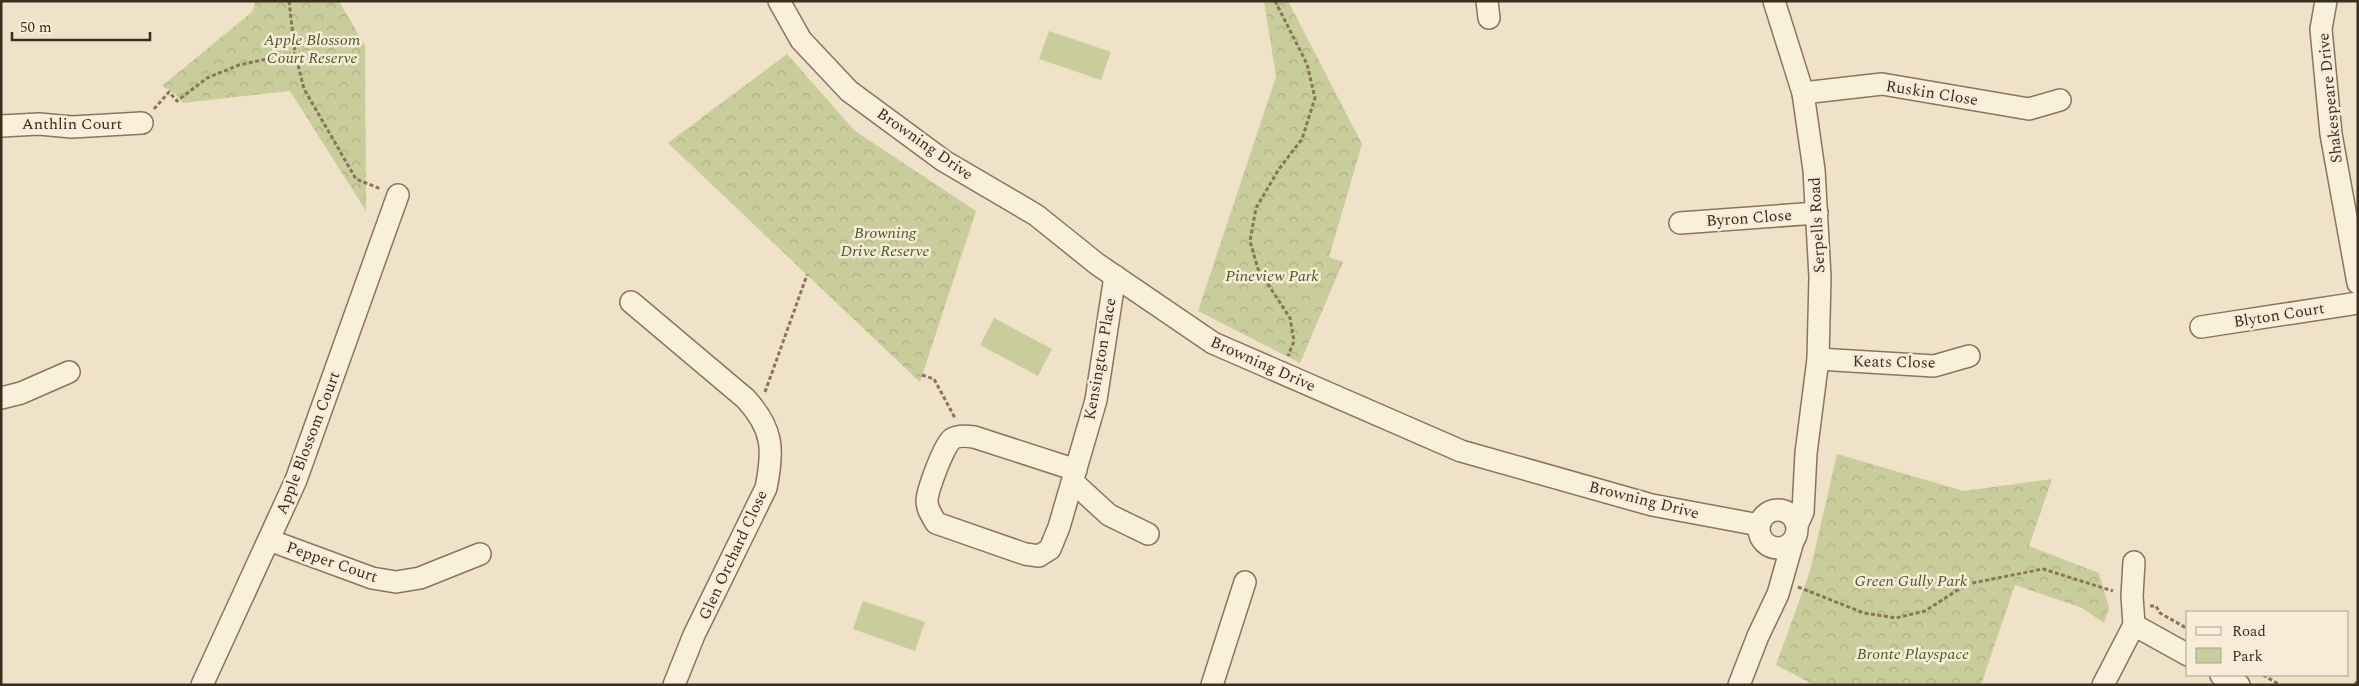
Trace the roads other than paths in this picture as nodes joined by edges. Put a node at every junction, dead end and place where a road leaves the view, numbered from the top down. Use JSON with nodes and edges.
{"nodes":[{"id":1,"x":778,"y":1,"type":"edge"},
{"id":2,"x":1774,"y":1,"type":"edge"},
{"id":3,"x":2326,"y":1,"type":"edge"},
{"id":4,"x":1803,"y":93,"type":"junction"},
{"id":5,"x":2060,"y":100,"type":"dead end"},
{"id":6,"x":142,"y":123,"type":"road end"},
{"id":7,"x":1,"y":126,"type":"edge"},
{"id":8,"x":2348,"y":172,"type":"edge"},
{"id":9,"x":398,"y":195,"type":"road end"},
{"id":10,"x":1817,"y":213,"type":"junction"},
{"id":11,"x":1680,"y":223,"type":"dead end"},
{"id":12,"x":1115,"y":276,"type":"junction"},
{"id":13,"x":2358,"y":283,"type":"edge"},
{"id":14,"x":631,"y":302,"type":"dead end"},
{"id":15,"x":2358,"y":304,"type":"edge"},
{"id":16,"x":2201,"y":327,"type":"dead end"},
{"id":17,"x":1969,"y":356,"type":"dead end"},
{"id":18,"x":1818,"y":359,"type":"junction"},
{"id":19,"x":69,"y":372,"type":"dead end"},
{"id":20,"x":1,"y":398,"type":"edge"},
{"id":21,"x":1806,"y":453,"type":"junction"},
{"id":22,"x":1075,"y":476,"type":"junction"},
{"id":23,"x":1781,"y":510,"type":"junction"},
{"id":24,"x":1759,"y":525,"type":"junction"},
{"id":25,"x":1795,"y":533,"type":"junction"},
{"id":26,"x":1148,"y":534,"type":"dead end"},
{"id":27,"x":269,"y":540,"type":"junction"},
{"id":28,"x":1772,"y":547,"type":"junction"},
{"id":29,"x":480,"y":554,"type":"dead end"},
{"id":30,"x":2134,"y":562,"type":"dead end"},
{"id":31,"x":1245,"y":582,"type":"dead end"},
{"id":32,"x":2134,"y":625,"type":"junction"},
{"id":33,"x":1758,"y":636,"type":"junction"},
{"id":34,"x":2186,"y":655,"type":"edge"},
{"id":35,"x":2224,"y":676,"type":"edge"},
{"id":36,"x":202,"y":685,"type":"edge"},
{"id":37,"x":674,"y":685,"type":"edge"},
{"id":38,"x":1212,"y":685,"type":"edge"},
{"id":39,"x":1739,"y":685,"type":"edge"},
{"id":40,"x":2103,"y":685,"type":"edge"},
{"id":41,"x":2239,"y":685,"type":"edge"}],
"edges":[{"from":1,"to":12,"type":"street","name":"Browning Drive"},
{"from":2,"to":4,"type":"street","name":"Serpells Road"},
{"from":3,"to":8,"type":"street","name":"Shakespeare Drive"},
{"from":4,"to":5,"type":"street","name":"Ruskin Close"},
{"from":4,"to":10,"type":"street","name":"Serpells Road"},
{"from":6,"to":7,"type":"street","name":"Anthlin Court"},
{"from":8,"to":13,"type":"street","name":"Shakespeare Drive"},
{"from":9,"to":27,"type":"street","name":"Apple Blossom Court"},
{"from":10,"to":11,"type":"street","name":"Byron Close"},
{"from":10,"to":18,"type":"street","name":"Serpells Road"},
{"from":12,"to":22,"type":"street","name":"Kensington Place"},
{"from":12,"to":24,"type":"street","name":"Browning Drive"},
{"from":14,"to":37,"type":"street","name":"Glen Orchard Close"},
{"from":15,"to":16,"type":"street","name":"Blyton Court"},
{"from":17,"to":18,"type":"street","name":"Keats Close"},
{"from":18,"to":21,"type":"street","name":"Serpells Road"},
{"from":19,"to":20,"type":"street"},
{"from":21,"to":23,"type":"street","name":"Serpells Road"},
{"from":21,"to":25,"type":"street","name":"Serpells Road"},
{"from":22,"to":22,"type":"street","name":"Kensington Place"},
{"from":22,"to":26,"type":"street"},
{"from":23,"to":24,"type":"street"},
{"from":23,"to":25,"type":"street"},
{"from":24,"to":28,"type":"street"},
{"from":25,"to":28,"type":"street"},
{"from":25,"to":33,"type":"street","name":"Serpells Road"},
{"from":27,"to":29,"type":"street","name":"Pepper Court"},
{"from":27,"to":36,"type":"street","name":"Apple Blossom Court"},
{"from":28,"to":33,"type":"street","name":"Serpells Road"},
{"from":30,"to":32,"type":"street"},
{"from":31,"to":38,"type":"street"},
{"from":32,"to":34,"type":"street"},
{"from":32,"to":40,"type":"street"},
{"from":33,"to":39,"type":"street","name":"Serpells Road"},
{"from":35,"to":41,"type":"street"}]}
